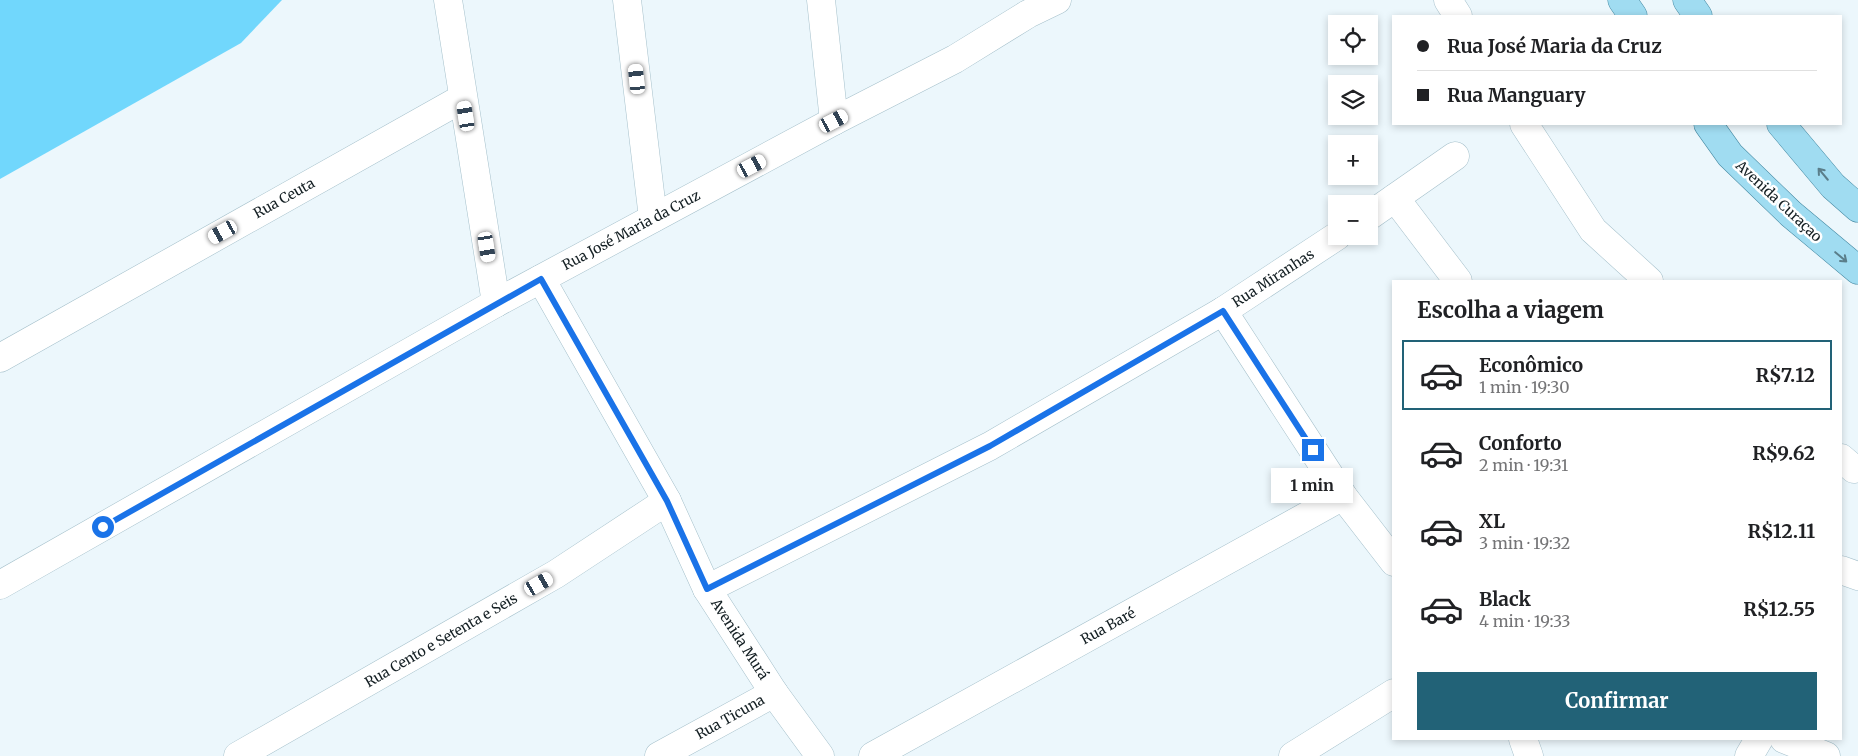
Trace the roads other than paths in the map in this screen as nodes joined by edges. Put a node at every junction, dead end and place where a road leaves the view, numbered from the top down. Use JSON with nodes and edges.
{"nodes":[{"id":1,"x":448,"y":0,"type":"edge"},
{"id":2,"x":627,"y":0,"type":"edge"},
{"id":3,"x":821,"y":0,"type":"edge"},
{"id":4,"x":1057,"y":0,"type":"edge"},
{"id":5,"x":1448,"y":0,"type":"edge"},
{"id":6,"x":1622,"y":0,"type":"edge"},
{"id":7,"x":1687,"y":0,"type":"edge"},
{"id":8,"x":1027,"y":7,"type":"edge"},
{"id":9,"x":1457,"y":15,"type":"edge"},
{"id":10,"x":1632,"y":15,"type":"edge"},
{"id":11,"x":1697,"y":15,"type":"edge"},
{"id":12,"x":463,"y":98,"type":"junction"},
{"id":13,"x":834,"y":121,"type":"junction"},
{"id":14,"x":1525,"y":125,"type":"edge"},
{"id":15,"x":1709,"y":125,"type":"edge"},
{"id":16,"x":1783,"y":125,"type":"edge"},
{"id":17,"x":1455,"y":156,"type":"dead end"},
{"id":18,"x":1395,"y":198,"type":"junction"},
{"id":19,"x":1858,"y":208,"type":"edge"},
{"id":20,"x":1378,"y":210,"type":"edge"},
{"id":21,"x":653,"y":218,"type":"junction"},
{"id":22,"x":1328,"y":243,"type":"edge"},
{"id":23,"x":1858,"y":270,"type":"edge"},
{"id":24,"x":541,"y":279,"type":"junction"},
{"id":25,"x":1457,"y":280,"type":"edge"},
{"id":26,"x":1648,"y":280,"type":"edge"},
{"id":27,"x":496,"y":303,"type":"junction"},
{"id":28,"x":1223,"y":311,"type":"junction"},
{"id":29,"x":0,"y":358,"type":"edge"},
{"id":30,"x":1343,"y":496,"type":"junction"},
{"id":31,"x":667,"y":501,"type":"junction"},
{"id":32,"x":1392,"y":559,"type":"edge"},
{"id":33,"x":1842,"y":570,"type":"edge"},
{"id":34,"x":1858,"y":576,"type":"edge"},
{"id":35,"x":0,"y":585,"type":"edge"},
{"id":36,"x":707,"y":589,"type":"junction"},
{"id":37,"x":774,"y":692,"type":"junction"},
{"id":38,"x":1392,"y":694,"type":"edge"},
{"id":39,"x":1523,"y":740,"type":"edge"},
{"id":40,"x":1758,"y":740,"type":"edge"},
{"id":41,"x":1786,"y":740,"type":"edge"},
{"id":42,"x":238,"y":756,"type":"edge"},
{"id":43,"x":659,"y":756,"type":"edge"},
{"id":44,"x":820,"y":756,"type":"edge"},
{"id":45,"x":873,"y":756,"type":"edge"},
{"id":46,"x":1292,"y":756,"type":"edge"},
{"id":47,"x":1529,"y":756,"type":"edge"},
{"id":48,"x":1750,"y":756,"type":"edge"},
{"id":49,"x":1826,"y":756,"type":"edge"}],
"edges":[{"from":1,"to":12,"type":"street"},
{"from":2,"to":21,"type":"street"},
{"from":3,"to":13,"type":"street"},
{"from":4,"to":8,"type":"street","name":"Rua José Maria da Cruz"},
{"from":5,"to":9,"type":"street"},
{"from":6,"to":10,"type":"main road"},
{"from":7,"to":11,"type":"main road"},
{"from":8,"to":13,"type":"street","name":"Rua José Maria da Cruz"},
{"from":12,"to":27,"type":"street"},
{"from":12,"to":29,"type":"street","name":"Rua Ceuta"},
{"from":13,"to":21,"type":"street","name":"Rua José Maria da Cruz"},
{"from":14,"to":26,"type":"street"},
{"from":15,"to":23,"type":"main road","name":"Avenida Curaçao","one_way":true},
{"from":19,"to":16,"type":"main road","one_way":true},
{"from":17,"to":18,"type":"street"},
{"from":18,"to":20,"type":"street"},
{"from":18,"to":25,"type":"street"},
{"from":21,"to":24,"type":"street","name":"Rua José Maria da Cruz"},
{"from":22,"to":28,"type":"street","name":"Rua Miranhas"},
{"from":24,"to":27,"type":"street","name":"Rua José Maria da Cruz"},
{"from":24,"to":31,"type":"street","name":"Avenida Murá"},
{"from":27,"to":35,"type":"street","name":"Rua José Maria da Cruz"},
{"from":28,"to":30,"type":"street"},
{"from":28,"to":36,"type":"street","name":"Rua Miranhas"},
{"from":30,"to":32,"type":"street"},
{"from":30,"to":45,"type":"street","name":"Rua Baré"},
{"from":31,"to":36,"type":"street","name":"Avenida Murá"},
{"from":31,"to":42,"type":"street","name":"Rua Cento e Setenta e Seis"},
{"from":33,"to":34,"type":"street"},
{"from":36,"to":37,"type":"street","name":"Avenida Murá"},
{"from":37,"to":43,"type":"street","name":"Rua Ticuna"},
{"from":37,"to":44,"type":"street","name":"Avenida Murá"},
{"from":38,"to":46,"type":"street"},
{"from":39,"to":47,"type":"street"},
{"from":40,"to":48,"type":"street"},
{"from":41,"to":49,"type":"street"}]}
